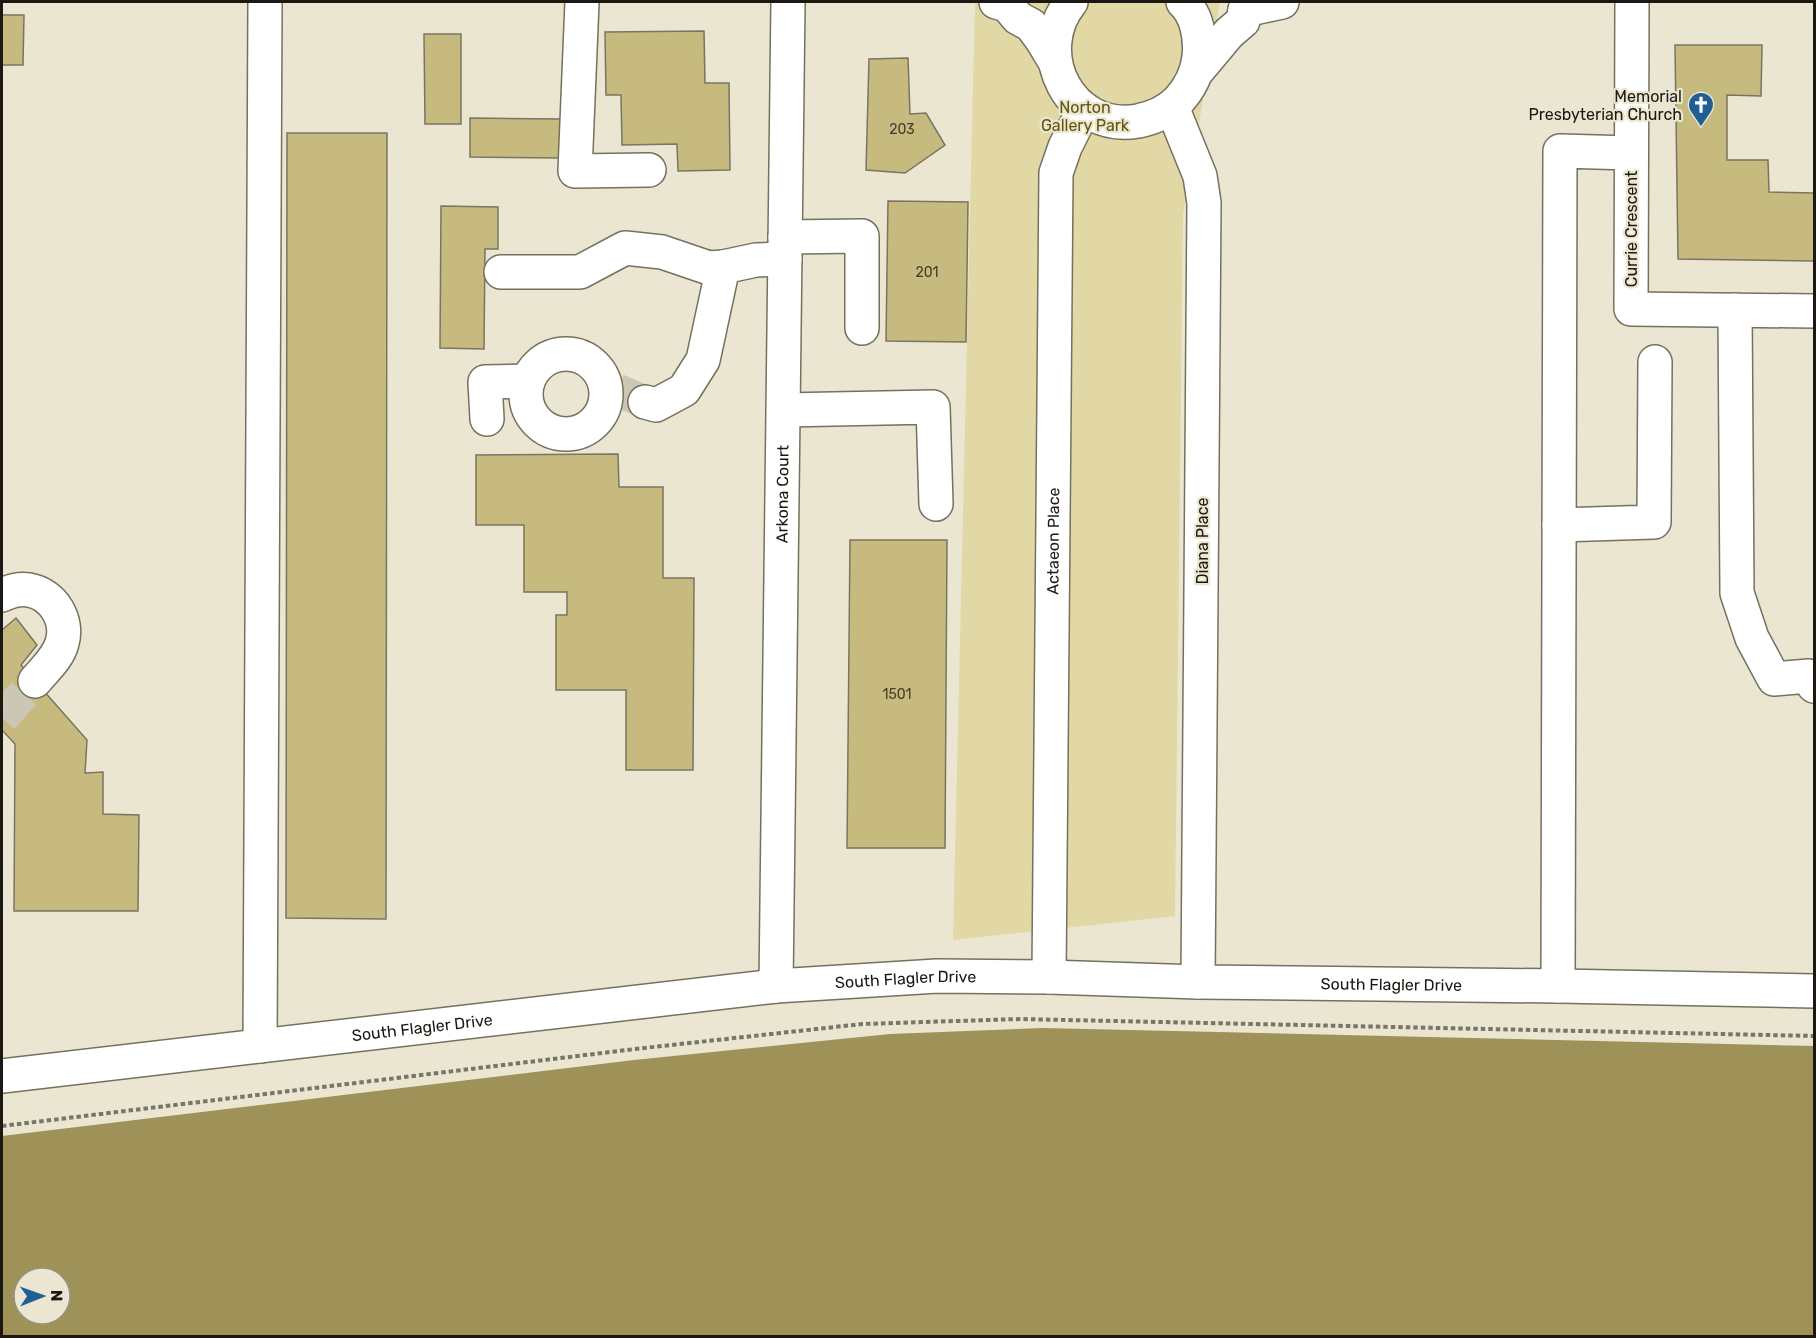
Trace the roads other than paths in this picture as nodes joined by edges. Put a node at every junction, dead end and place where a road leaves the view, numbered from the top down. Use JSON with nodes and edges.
{"nodes":[{"id":1,"x":266,"y":2,"type":"edge"},
{"id":2,"x":582,"y":2,"type":"edge"},
{"id":3,"x":788,"y":2,"type":"edge"},
{"id":4,"x":1013,"y":2,"type":"edge"},
{"id":5,"x":1044,"y":2,"type":"edge"},
{"id":6,"x":1071,"y":2,"type":"edge"},
{"id":7,"x":1184,"y":2,"type":"edge"},
{"id":8,"x":1282,"y":2,"type":"edge"},
{"id":9,"x":1632,"y":2,"type":"edge"},
{"id":10,"x":1240,"y":6,"type":"edge"},
{"id":11,"x":1054,"y":60,"type":"junction"},
{"id":12,"x":1198,"y":70,"type":"junction"},
{"id":13,"x":1172,"y":107,"type":"junction"},
{"id":14,"x":1084,"y":109,"type":"junction"},
{"id":15,"x":1631,"y":153,"type":"junction"},
{"id":16,"x":649,"y":170,"type":"dead end"},
{"id":17,"x":785,"y":248,"type":"junction"},
{"id":18,"x":723,"y":267,"type":"junction"},
{"id":19,"x":501,"y":272,"type":"dead end"},
{"id":20,"x":1735,"y":310,"type":"junction"},
{"id":21,"x":1815,"y":311,"type":"edge"},
{"id":22,"x":862,"y":328,"type":"dead end"},
{"id":23,"x":1655,"y":362,"type":"dead end"},
{"id":24,"x":528,"y":381,"type":"junction"},
{"id":25,"x":623,"y":392,"type":"junction"},
{"id":26,"x":784,"y":410,"type":"junction"},
{"id":27,"x":487,"y":419,"type":"dead end"},
{"id":28,"x":936,"y":504,"type":"dead end"},
{"id":29,"x":1559,"y":525,"type":"junction"},
{"id":30,"x":2,"y":595,"type":"edge"},
{"id":31,"x":35,"y":681,"type":"tunnel mouth"},
{"id":32,"x":1815,"y":686,"type":"edge"},
{"id":33,"x":1049,"y":977,"type":"junction"},
{"id":34,"x":1198,"y":982,"type":"junction"},
{"id":35,"x":776,"y":986,"type":"junction"},
{"id":36,"x":1558,"y":986,"type":"junction"},
{"id":37,"x":1815,"y":991,"type":"edge"},
{"id":38,"x":260,"y":1046,"type":"junction"},
{"id":39,"x":2,"y":1076,"type":"edge"}],
"edges":[{"from":1,"to":38,"type":"street"},
{"from":2,"to":16,"type":"street"},
{"from":3,"to":17,"type":"street","name":"Arkona Court"},
{"from":4,"to":5,"type":"street"},
{"from":4,"to":11,"type":"street"},
{"from":6,"to":11,"type":"street"},
{"from":7,"to":12,"type":"street"},
{"from":8,"to":10,"type":"street"},
{"from":9,"to":15,"type":"street","name":"Currie Crescent"},
{"from":10,"to":12,"type":"street"},
{"from":11,"to":14,"type":"street"},
{"from":12,"to":13,"type":"street"},
{"from":13,"to":14,"type":"street"},
{"from":13,"to":34,"type":"street","name":"Diana Place"},
{"from":14,"to":33,"type":"street","name":"Actaeon Place"},
{"from":15,"to":20,"type":"street","name":"Currie Crescent"},
{"from":15,"to":29,"type":"street"},
{"from":17,"to":18,"type":"street"},
{"from":17,"to":22,"type":"street"},
{"from":17,"to":26,"type":"street","name":"Arkona Court"},
{"from":18,"to":19,"type":"street"},
{"from":18,"to":25,"type":"street"},
{"from":20,"to":21,"type":"street","name":"Currie Crescent"},
{"from":20,"to":32,"type":"street"},
{"from":23,"to":29,"type":"street"},
{"from":24,"to":25,"type":"street"},
{"from":24,"to":25,"type":"street"},
{"from":24,"to":27,"type":"street"},
{"from":26,"to":28,"type":"street"},
{"from":26,"to":35,"type":"street","name":"Arkona Court"},
{"from":29,"to":36,"type":"street"},
{"from":30,"to":31,"type":"street"},
{"from":33,"to":34,"type":"street","name":"South Flagler Drive"},
{"from":33,"to":35,"type":"street","name":"South Flagler Drive"},
{"from":34,"to":36,"type":"street","name":"South Flagler Drive"},
{"from":35,"to":38,"type":"street","name":"South Flagler Drive"},
{"from":36,"to":37,"type":"street","name":"South Flagler Drive"},
{"from":38,"to":39,"type":"street","name":"South Flagler Drive"}]}
